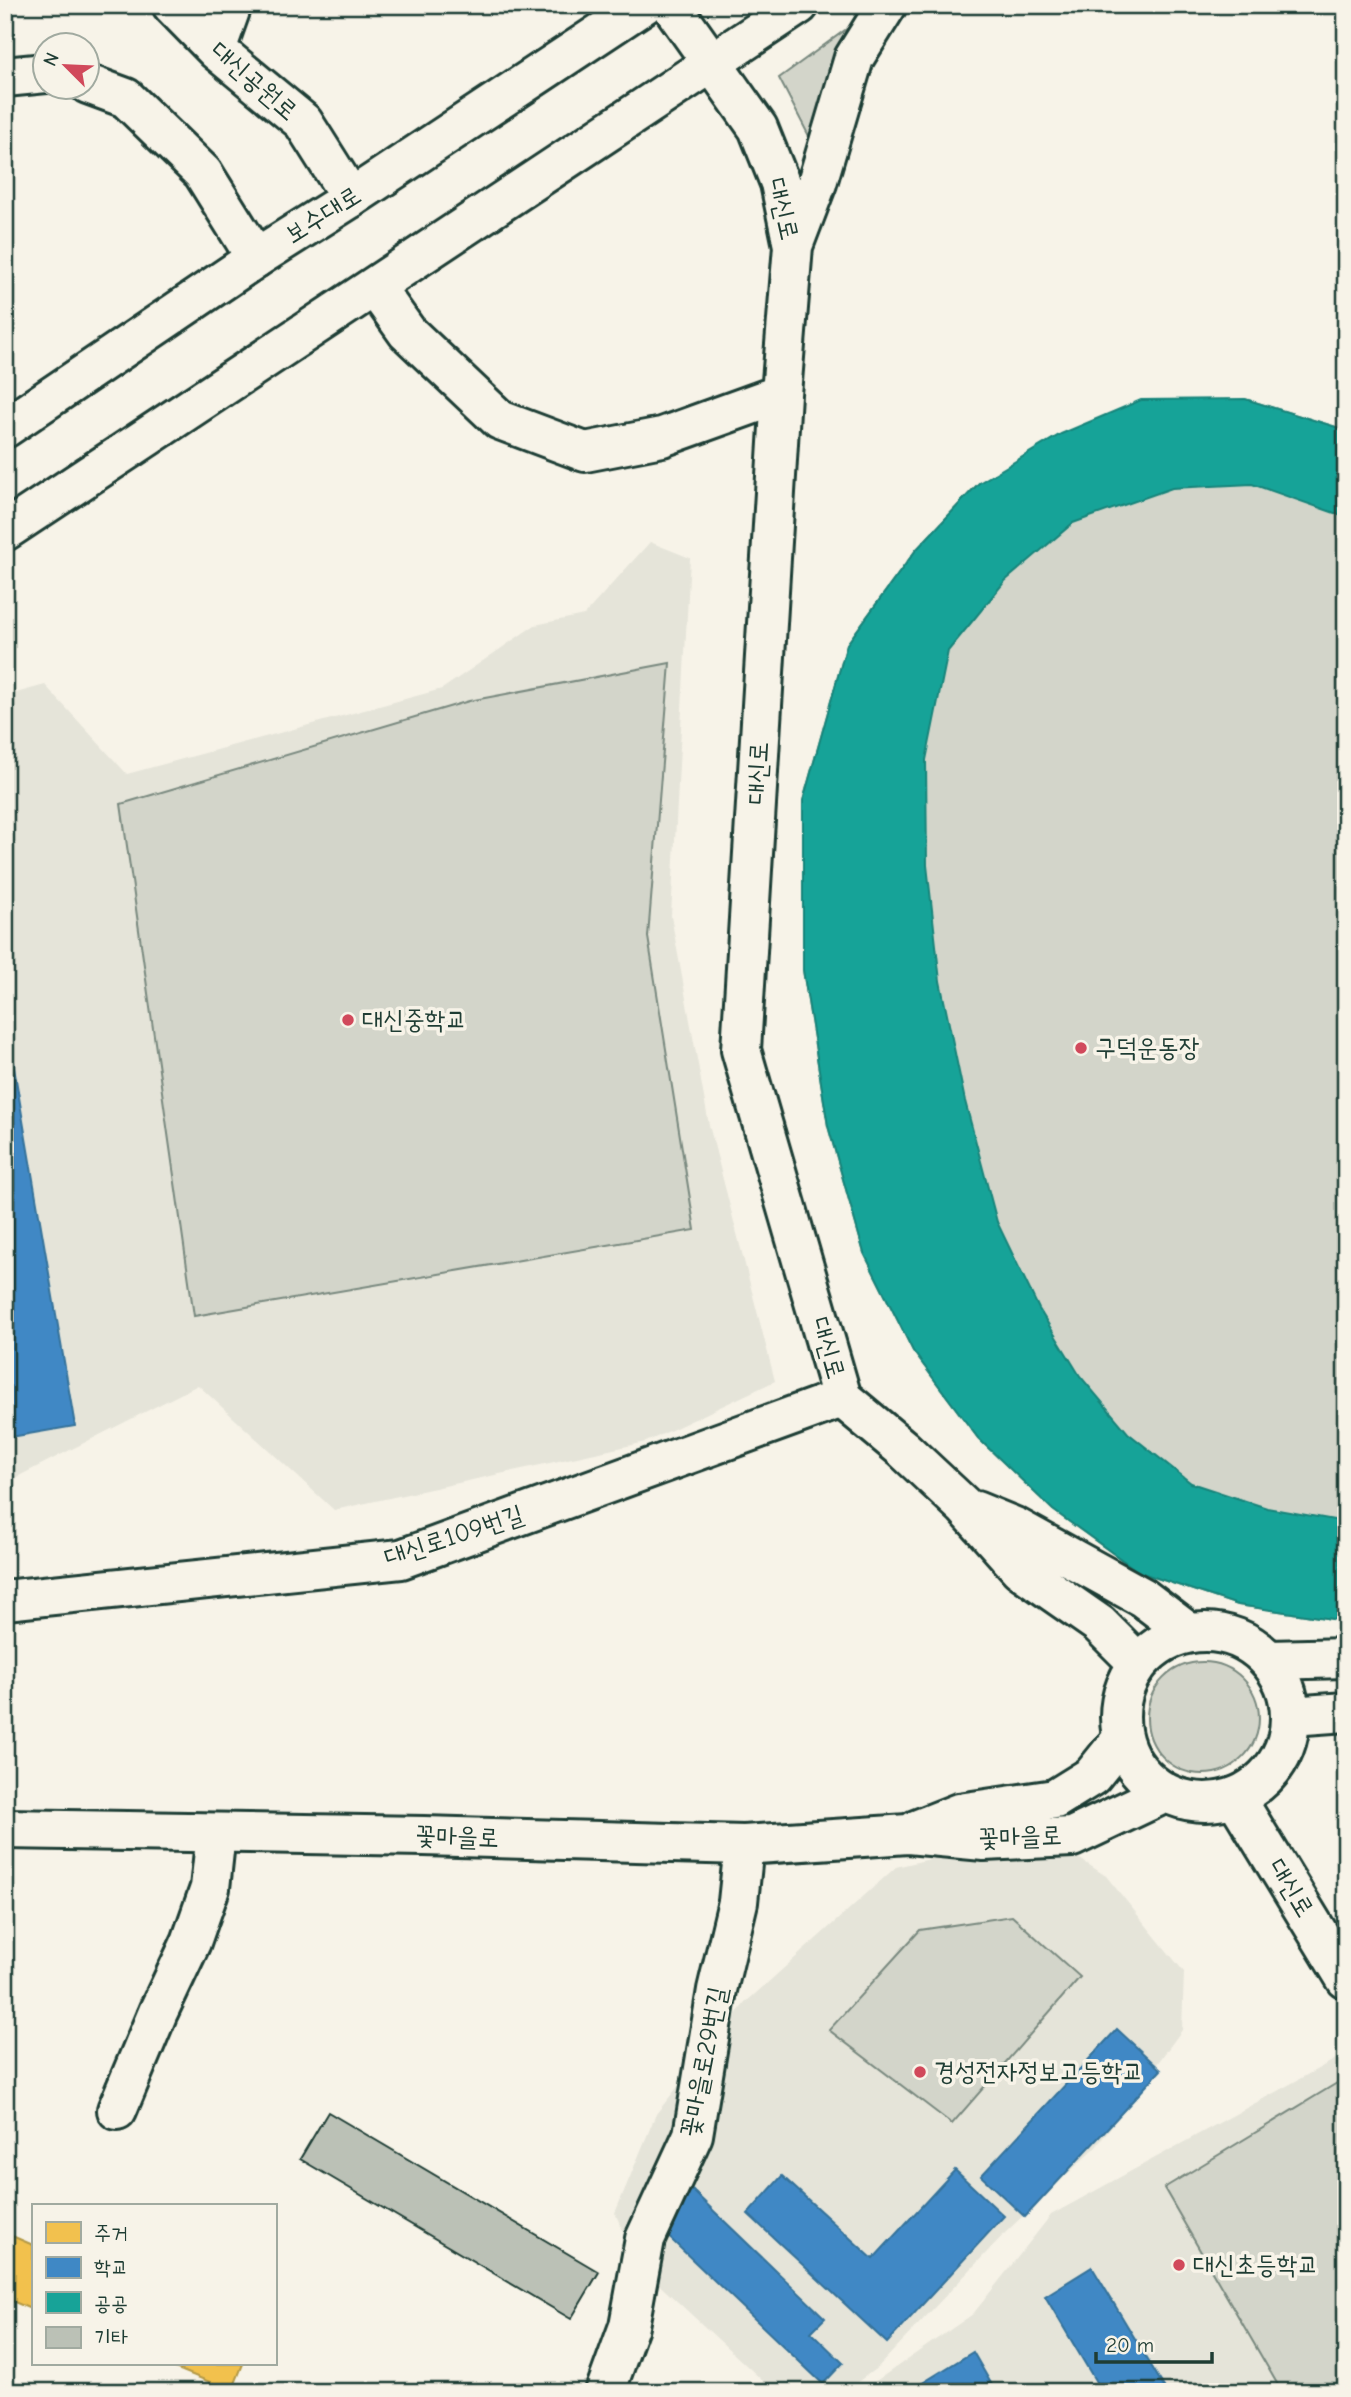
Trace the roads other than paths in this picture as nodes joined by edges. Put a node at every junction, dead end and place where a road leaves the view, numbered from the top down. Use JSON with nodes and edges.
{"nodes":[{"id":1,"x":172,"y":5,"type":"edge"},
{"id":2,"x":232,"y":5,"type":"edge"},
{"id":3,"x":643,"y":5,"type":"edge"},
{"id":4,"x":671,"y":5,"type":"edge"},
{"id":5,"x":799,"y":5,"type":"edge"},
{"id":6,"x":887,"y":5,"type":"edge"},
{"id":7,"x":216,"y":50,"type":"junction"},
{"id":8,"x":713,"y":62,"type":"junction"},
{"id":9,"x":32,"y":75,"type":"edge"},
{"id":10,"x":5,"y":78,"type":"edge"},
{"id":11,"x":102,"y":89,"type":"edge"},
{"id":12,"x":351,"y":198,"type":"junction"},
{"id":13,"x":793,"y":246,"type":"junction"},
{"id":14,"x":256,"y":258,"type":"junction"},
{"id":15,"x":375,"y":287,"type":"junction"},
{"id":16,"x":781,"y":394,"type":"junction"},
{"id":17,"x":5,"y":428,"type":"edge"},
{"id":18,"x":5,"y":531,"type":"edge"},
{"id":19,"x":842,"y":1398,"type":"junction"},
{"id":20,"x":964,"y":1506,"type":"junction"},
{"id":21,"x":5,"y":1600,"type":"edge"},
{"id":22,"x":1188,"y":1632,"type":"junction"},
{"id":23,"x":1346,"y":1658,"type":"edge"},
{"id":24,"x":1270,"y":1660,"type":"junction"},
{"id":25,"x":1138,"y":1663,"type":"junction"},
{"id":26,"x":1346,"y":1712,"type":"edge"},
{"id":27,"x":1290,"y":1716,"type":"junction"},
{"id":28,"x":1121,"y":1740,"type":"junction"},
{"id":29,"x":1165,"y":1793,"type":"junction"},
{"id":30,"x":1236,"y":1797,"type":"junction"},
{"id":31,"x":5,"y":1829,"type":"edge"},
{"id":32,"x":216,"y":1833,"type":"junction"},
{"id":33,"x":908,"y":1834,"type":"junction"},
{"id":34,"x":744,"y":1845,"type":"junction"},
{"id":35,"x":1346,"y":1979,"type":"edge"},
{"id":36,"x":117,"y":2110,"type":"dead end"},
{"id":37,"x":605,"y":2392,"type":"edge"}],
"edges":[{"from":1,"to":7,"type":"street","name":"대신공원로"},
{"from":2,"to":7,"type":"street"},
{"from":3,"to":12,"type":"street","name":"보수대로"},
{"from":4,"to":8,"type":"street","name":"대신로"},
{"from":5,"to":8,"type":"street"},
{"from":6,"to":13,"type":"street"},
{"from":7,"to":12,"type":"street","name":"대신공원로"},
{"from":8,"to":13,"type":"street","name":"대신로"},
{"from":8,"to":15,"type":"street"},
{"from":9,"to":10,"type":"street"},
{"from":11,"to":14,"type":"street"},
{"from":12,"to":14,"type":"street","name":"보수대로"},
{"from":13,"to":16,"type":"street","name":"대신로"},
{"from":14,"to":17,"type":"street","name":"보수대로"},
{"from":15,"to":16,"type":"street"},
{"from":15,"to":18,"type":"street"},
{"from":16,"to":19,"type":"street","name":"대신로"},
{"from":19,"to":20,"type":"street","name":"대신로"},
{"from":19,"to":21,"type":"street","name":"대신로109번길"},
{"from":20,"to":22,"type":"street","name":"대신로"},
{"from":20,"to":25,"type":"street","name":"대신로"},
{"from":22,"to":24,"type":"street"},
{"from":22,"to":25,"type":"street"},
{"from":23,"to":24,"type":"street"},
{"from":24,"to":27,"type":"street"},
{"from":25,"to":28,"type":"street"},
{"from":26,"to":27,"type":"street"},
{"from":27,"to":30,"type":"street"},
{"from":28,"to":29,"type":"street"},
{"from":28,"to":33,"type":"street","name":"꽃마을로"},
{"from":29,"to":30,"type":"street"},
{"from":29,"to":33,"type":"street","name":"꽃마을로"},
{"from":30,"to":35,"type":"street","name":"대신로"},
{"from":31,"to":32,"type":"street","name":"꽃마을로"},
{"from":32,"to":34,"type":"street","name":"꽃마을로"},
{"from":32,"to":36,"type":"street"},
{"from":33,"to":34,"type":"street","name":"꽃마을로"},
{"from":34,"to":37,"type":"street","name":"꽃마을로29번길"}]}
